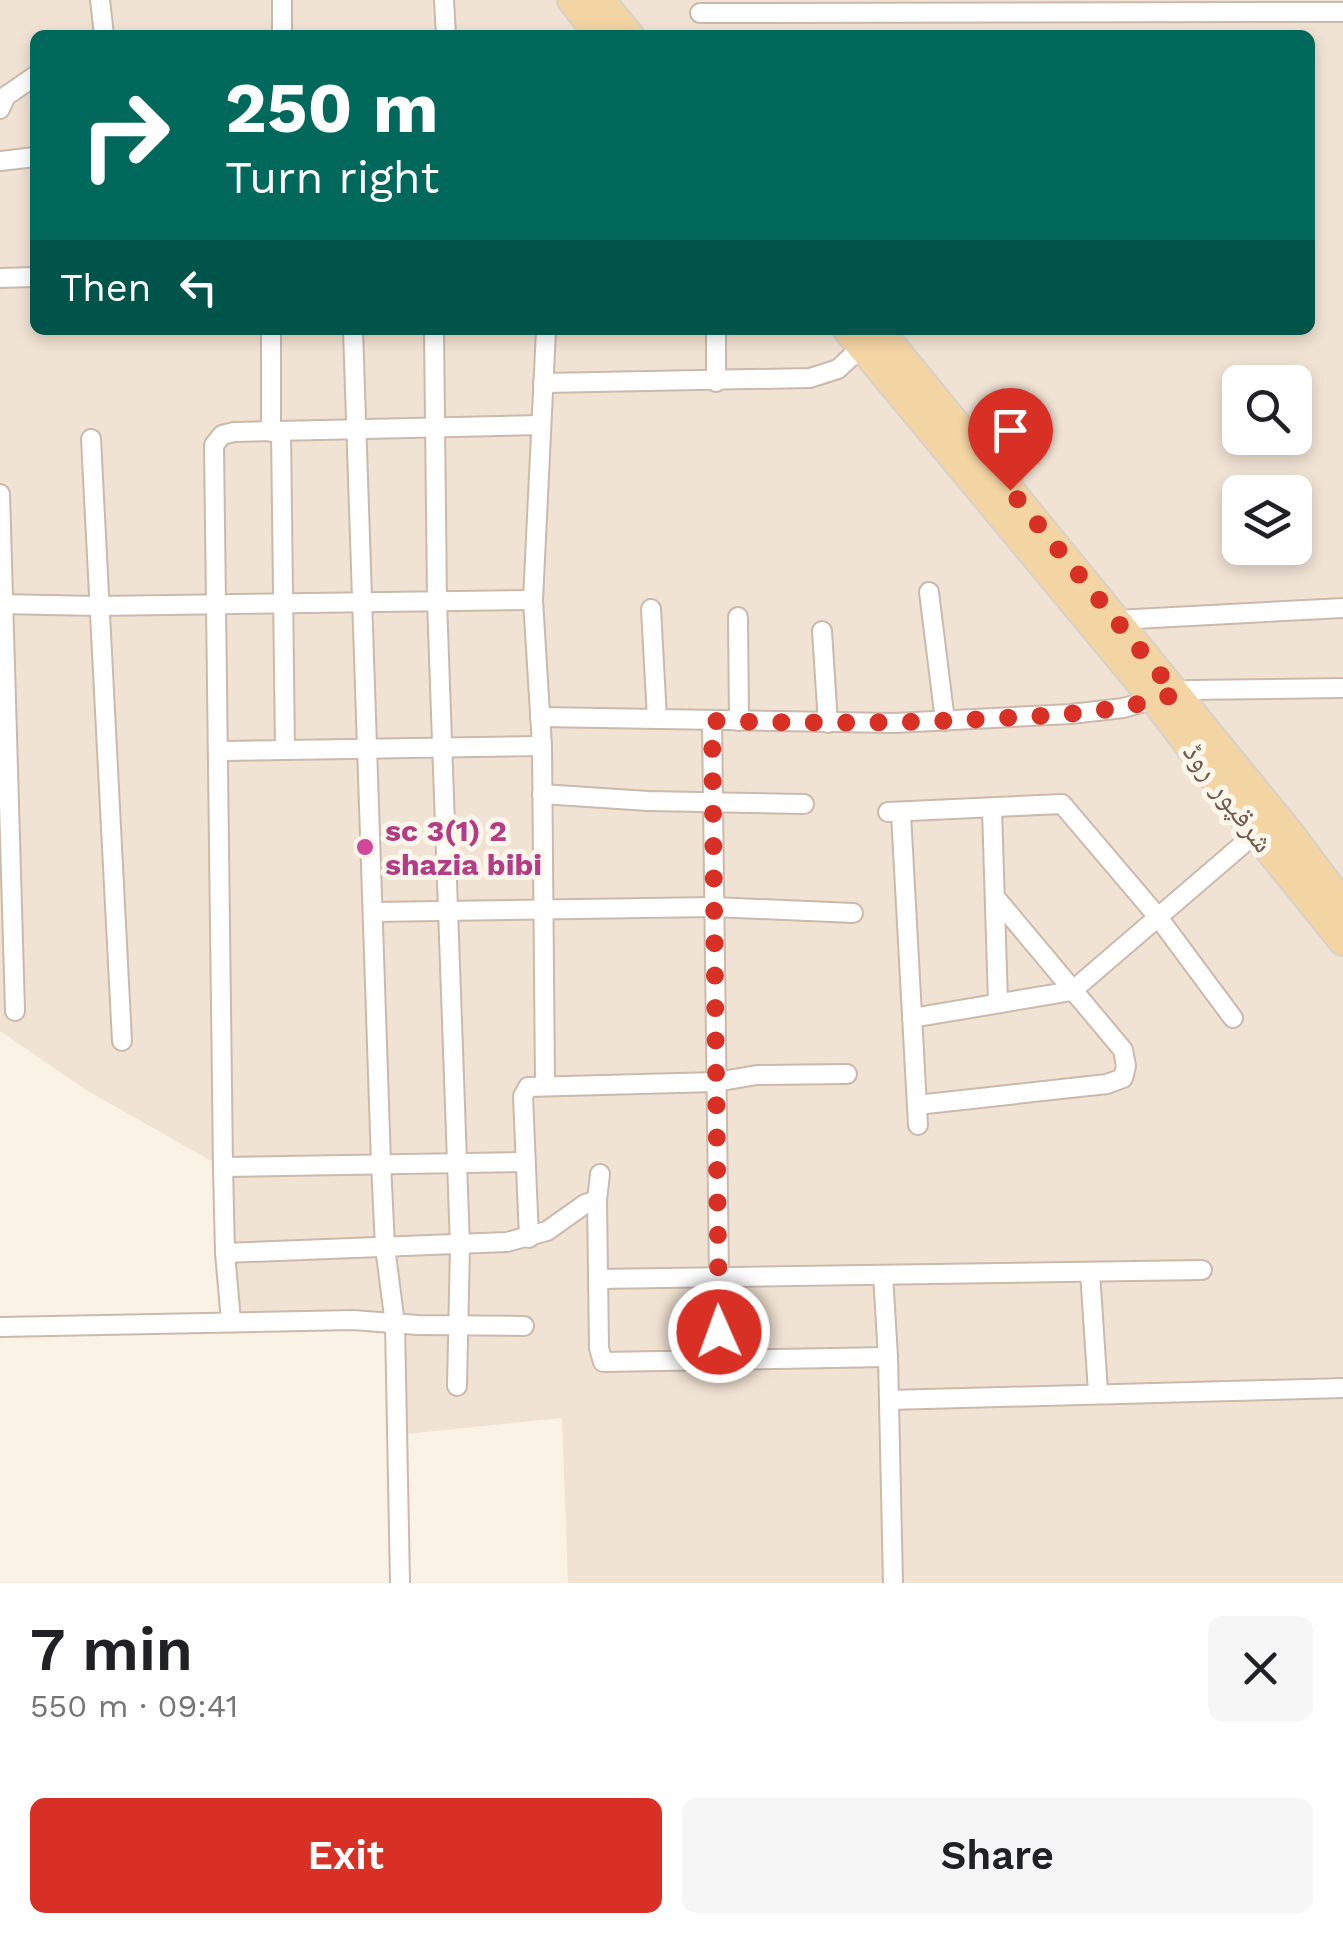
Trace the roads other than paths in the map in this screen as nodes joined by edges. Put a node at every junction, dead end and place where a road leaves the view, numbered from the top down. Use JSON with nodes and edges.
{"nodes":[{"id":1,"x":100,"y":0,"type":"edge"},
{"id":2,"x":282,"y":0,"type":"edge"},
{"id":3,"x":444,"y":0,"type":"edge"},
{"id":4,"x":572,"y":0,"type":"edge"},
{"id":5,"x":600,"y":0,"type":"edge"},
{"id":6,"x":879,"y":6,"type":"edge"},
{"id":7,"x":1178,"y":6,"type":"edge"},
{"id":8,"x":1343,"y":12,"type":"edge"},
{"id":9,"x":700,"y":13,"type":"dead end"},
{"id":10,"x":99,"y":30,"type":"edge"},
{"id":11,"x":282,"y":30,"type":"edge"},
{"id":12,"x":446,"y":30,"type":"edge"},
{"id":13,"x":596,"y":30,"type":"edge"},
{"id":14,"x":625,"y":30,"type":"edge"},
{"id":15,"x":30,"y":79,"type":"edge"},
{"id":16,"x":0,"y":109,"type":"edge"},
{"id":17,"x":30,"y":158,"type":"edge"},
{"id":18,"x":0,"y":161,"type":"edge"},
{"id":19,"x":30,"y":277,"type":"edge"},
{"id":20,"x":0,"y":278,"type":"edge"},
{"id":21,"x":271,"y":335,"type":"edge"},
{"id":22,"x":353,"y":335,"type":"edge"},
{"id":23,"x":434,"y":335,"type":"edge"},
{"id":24,"x":546,"y":335,"type":"edge"},
{"id":25,"x":716,"y":335,"type":"edge"},
{"id":26,"x":866,"y":335,"type":"edge"},
{"id":27,"x":868,"y":335,"type":"edge"},
{"id":28,"x":868,"y":335,"type":"edge"},
{"id":29,"x":716,"y":382,"type":"junction"},
{"id":30,"x":543,"y":384,"type":"junction"},
{"id":31,"x":540,"y":425,"type":"junction"},
{"id":32,"x":436,"y":428,"type":"junction"},
{"id":33,"x":355,"y":430,"type":"junction"},
{"id":34,"x":276,"y":432,"type":"junction"},
{"id":35,"x":91,"y":439,"type":"dead end"},
{"id":36,"x":0,"y":494,"type":"edge"},
{"id":37,"x":929,"y":592,"type":"dead end"},
{"id":38,"x":532,"y":600,"type":"junction"},
{"id":39,"x":437,"y":601,"type":"junction"},
{"id":40,"x":282,"y":602,"type":"junction"},
{"id":41,"x":360,"y":602,"type":"junction"},
{"id":42,"x":216,"y":603,"type":"junction"},
{"id":43,"x":2,"y":604,"type":"edge"},
{"id":44,"x":97,"y":606,"type":"junction"},
{"id":45,"x":1343,"y":608,"type":"edge"},
{"id":46,"x":650,"y":609,"type":"dead end"},
{"id":47,"x":738,"y":617,"type":"dead end"},
{"id":48,"x":1116,"y":620,"type":"junction"},
{"id":49,"x":822,"y":631,"type":"dead end"},
{"id":50,"x":1343,"y":688,"type":"edge"},
{"id":51,"x":1165,"y":697,"type":"junction"},
{"id":52,"x":540,"y":717,"type":"junction"},
{"id":53,"x":657,"y":720,"type":"junction"},
{"id":54,"x":712,"y":721,"type":"junction"},
{"id":55,"x":739,"y":721,"type":"junction"},
{"id":56,"x":945,"y":721,"type":"junction"},
{"id":57,"x":828,"y":723,"type":"junction"},
{"id":58,"x":542,"y":746,"type":"junction"},
{"id":59,"x":442,"y":747,"type":"junction"},
{"id":60,"x":285,"y":750,"type":"junction"},
{"id":61,"x":368,"y":750,"type":"junction"},
{"id":62,"x":220,"y":751,"type":"junction"},
{"id":63,"x":542,"y":794,"type":"junction"},
{"id":64,"x":712,"y":801,"type":"junction"},
{"id":65,"x":804,"y":804,"type":"dead end"},
{"id":66,"x":992,"y":808,"type":"junction"},
{"id":67,"x":1256,"y":833,"type":"junction"},
{"id":68,"x":995,"y":897,"type":"junction"},
{"id":69,"x":1343,"y":905,"type":"edge"},
{"id":70,"x":714,"y":908,"type":"junction"},
{"id":71,"x":545,"y":911,"type":"junction"},
{"id":72,"x":373,"y":912,"type":"junction"},
{"id":73,"x":852,"y":912,"type":"dead end"},
{"id":74,"x":448,"y":913,"type":"junction"},
{"id":75,"x":1158,"y":918,"type":"junction"},
{"id":76,"x":1343,"y":941,"type":"edge"},
{"id":77,"x":1072,"y":991,"type":"junction"},
{"id":78,"x":998,"y":1003,"type":"junction"},
{"id":79,"x":15,"y":1011,"type":"dead end"},
{"id":80,"x":912,"y":1018,"type":"junction"},
{"id":81,"x":1233,"y":1018,"type":"dead end"},
{"id":82,"x":122,"y":1041,"type":"dead end"},
{"id":83,"x":847,"y":1074,"type":"dead end"},
{"id":84,"x":716,"y":1082,"type":"junction"},
{"id":85,"x":545,"y":1084,"type":"junction"},
{"id":86,"x":457,"y":1161,"type":"junction"},
{"id":87,"x":524,"y":1162,"type":"junction"},
{"id":88,"x":381,"y":1163,"type":"junction"},
{"id":89,"x":222,"y":1167,"type":"junction"},
{"id":90,"x":600,"y":1174,"type":"dead end"},
{"id":91,"x":597,"y":1200,"type":"junction"},
{"id":92,"x":530,"y":1238,"type":"junction"},
{"id":93,"x":460,"y":1246,"type":"junction"},
{"id":94,"x":385,"y":1247,"type":"junction"},
{"id":95,"x":224,"y":1253,"type":"junction"},
{"id":96,"x":1202,"y":1270,"type":"dead end"},
{"id":97,"x":1090,"y":1272,"type":"junction"},
{"id":98,"x":883,"y":1275,"type":"junction"},
{"id":99,"x":718,"y":1277,"type":"junction"},
{"id":100,"x":598,"y":1279,"type":"junction"},
{"id":101,"x":231,"y":1320,"type":"junction"},
{"id":102,"x":394,"y":1324,"type":"junction"},
{"id":103,"x":461,"y":1325,"type":"junction"},
{"id":104,"x":524,"y":1326,"type":"dead end"},
{"id":105,"x":0,"y":1327,"type":"edge"},
{"id":106,"x":888,"y":1357,"type":"junction"},
{"id":107,"x":720,"y":1360,"type":"junction"},
{"id":108,"x":457,"y":1386,"type":"dead end"},
{"id":109,"x":1343,"y":1388,"type":"edge"},
{"id":110,"x":1098,"y":1392,"type":"junction"},
{"id":111,"x":889,"y":1400,"type":"junction"},
{"id":112,"x":400,"y":1583,"type":"edge"},
{"id":113,"x":893,"y":1583,"type":"edge"}],
"edges":[{"from":1,"to":10,"type":"street"},
{"from":2,"to":11,"type":"street"},
{"from":3,"to":12,"type":"street"},
{"from":4,"to":13,"type":"main road"},
{"from":5,"to":14,"type":"main road"},
{"from":6,"to":7,"type":"street"},
{"from":6,"to":9,"type":"street"},
{"from":7,"to":8,"type":"street"},
{"from":15,"to":16,"type":"street"},
{"from":17,"to":18,"type":"street"},
{"from":19,"to":20,"type":"street"},
{"from":21,"to":34,"type":"street"},
{"from":22,"to":33,"type":"street"},
{"from":23,"to":32,"type":"street"},
{"from":24,"to":30,"type":"street"},
{"from":25,"to":29,"type":"street"},
{"from":26,"to":29,"type":"street"},
{"from":27,"to":48,"type":"main road","name":"شرقپور روڈ"},
{"from":28,"to":51,"type":"main road","name":"شرقپور روڈ"},
{"from":29,"to":30,"type":"street"},
{"from":30,"to":31,"type":"street"},
{"from":31,"to":32,"type":"street"},
{"from":31,"to":38,"type":"street"},
{"from":32,"to":33,"type":"street"},
{"from":32,"to":39,"type":"street"},
{"from":33,"to":34,"type":"street"},
{"from":33,"to":41,"type":"street"},
{"from":34,"to":40,"type":"street"},
{"from":34,"to":42,"type":"street"},
{"from":35,"to":44,"type":"street"},
{"from":36,"to":43,"type":"street"},
{"from":37,"to":56,"type":"street"},
{"from":38,"to":39,"type":"street"},
{"from":38,"to":52,"type":"street"},
{"from":39,"to":41,"type":"street"},
{"from":39,"to":59,"type":"street"},
{"from":40,"to":41,"type":"street"},
{"from":40,"to":42,"type":"street"},
{"from":40,"to":60,"type":"street"},
{"from":41,"to":61,"type":"street"},
{"from":42,"to":44,"type":"street"},
{"from":42,"to":62,"type":"street"},
{"from":43,"to":44,"type":"street"},
{"from":43,"to":79,"type":"street"},
{"from":44,"to":82,"type":"street"},
{"from":45,"to":48,"type":"street"},
{"from":46,"to":53,"type":"street"},
{"from":47,"to":55,"type":"street"},
{"from":48,"to":51,"type":"main road","name":"شرقپور روڈ"},
{"from":49,"to":57,"type":"street"},
{"from":50,"to":51,"type":"street"},
{"from":51,"to":56,"type":"street"},
{"from":51,"to":67,"type":"main road","name":"شرقپور روڈ"},
{"from":51,"to":69,"type":"main road","name":"شرقپور روڈ"},
{"from":52,"to":53,"type":"street"},
{"from":52,"to":58,"type":"street"},
{"from":53,"to":54,"type":"street"},
{"from":54,"to":55,"type":"street"},
{"from":54,"to":64,"type":"street"},
{"from":55,"to":57,"type":"street"},
{"from":56,"to":57,"type":"street"},
{"from":58,"to":59,"type":"street"},
{"from":58,"to":63,"type":"street"},
{"from":59,"to":61,"type":"street"},
{"from":59,"to":74,"type":"street"},
{"from":60,"to":61,"type":"street"},
{"from":60,"to":62,"type":"street"},
{"from":61,"to":72,"type":"street"},
{"from":62,"to":89,"type":"street"},
{"from":63,"to":64,"type":"street"},
{"from":63,"to":71,"type":"street"},
{"from":64,"to":65,"type":"street"},
{"from":64,"to":70,"type":"street"},
{"from":66,"to":68,"type":"street"},
{"from":66,"to":75,"type":"street"},
{"from":66,"to":80,"type":"street"},
{"from":67,"to":75,"type":"street"},
{"from":67,"to":76,"type":"main road","name":"شرقپور روڈ"},
{"from":68,"to":77,"type":"street"},
{"from":68,"to":78,"type":"street"},
{"from":70,"to":71,"type":"street"},
{"from":70,"to":73,"type":"street"},
{"from":70,"to":84,"type":"street"},
{"from":71,"to":74,"type":"street"},
{"from":71,"to":85,"type":"street"},
{"from":72,"to":74,"type":"street"},
{"from":72,"to":88,"type":"street"},
{"from":74,"to":86,"type":"street"},
{"from":75,"to":77,"type":"street"},
{"from":75,"to":81,"type":"street"},
{"from":77,"to":78,"type":"street"},
{"from":77,"to":80,"type":"street"},
{"from":78,"to":80,"type":"street"},
{"from":83,"to":84,"type":"street"},
{"from":84,"to":85,"type":"street"},
{"from":84,"to":99,"type":"street"},
{"from":85,"to":87,"type":"street"},
{"from":86,"to":87,"type":"street"},
{"from":86,"to":88,"type":"street"},
{"from":86,"to":93,"type":"street"},
{"from":87,"to":92,"type":"street"},
{"from":88,"to":89,"type":"street"},
{"from":88,"to":94,"type":"street"},
{"from":89,"to":95,"type":"street"},
{"from":90,"to":91,"type":"street"},
{"from":91,"to":92,"type":"street"},
{"from":91,"to":100,"type":"street"},
{"from":92,"to":93,"type":"street"},
{"from":93,"to":94,"type":"street"},
{"from":93,"to":103,"type":"street"},
{"from":94,"to":95,"type":"street"},
{"from":94,"to":102,"type":"street"},
{"from":95,"to":101,"type":"street"},
{"from":96,"to":97,"type":"street"},
{"from":97,"to":98,"type":"street"},
{"from":97,"to":110,"type":"street"},
{"from":98,"to":99,"type":"street"},
{"from":98,"to":106,"type":"street"},
{"from":99,"to":100,"type":"street"},
{"from":99,"to":107,"type":"street"},
{"from":100,"to":107,"type":"street"},
{"from":101,"to":102,"type":"street"},
{"from":101,"to":105,"type":"street"},
{"from":102,"to":103,"type":"street"},
{"from":102,"to":112,"type":"street"},
{"from":103,"to":104,"type":"street"},
{"from":103,"to":108,"type":"street"},
{"from":106,"to":107,"type":"street"},
{"from":106,"to":111,"type":"street"},
{"from":109,"to":110,"type":"street"},
{"from":110,"to":111,"type":"street"},
{"from":111,"to":113,"type":"street"}]}
